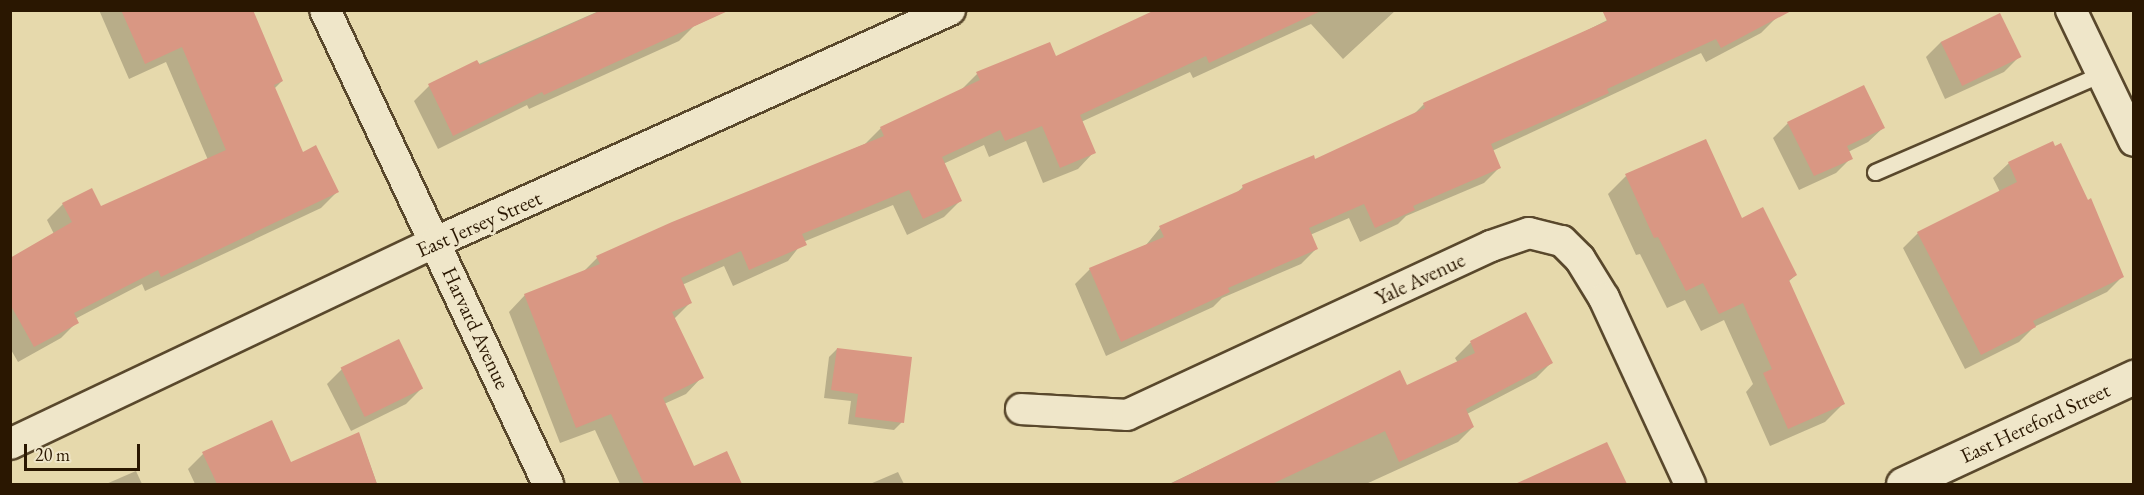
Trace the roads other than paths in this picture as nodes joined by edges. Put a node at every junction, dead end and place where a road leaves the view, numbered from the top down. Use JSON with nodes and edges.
{"nodes":[{"id":1,"x":325,"y":10,"type":"edge"},
{"id":2,"x":950,"y":10,"type":"edge"},
{"id":3,"x":2072,"y":10,"type":"edge"},
{"id":4,"x":2102,"y":74,"type":"junction"},
{"id":5,"x":2125,"y":103,"type":"edge"},
{"id":6,"x":2133,"y":141,"type":"edge"},
{"id":7,"x":1875,"y":172,"type":"dead end"},
{"id":8,"x":436,"y":242,"type":"junction"},
{"id":9,"x":2133,"y":377,"type":"edge"},
{"id":10,"x":1021,"y":409,"type":"dead end"},
{"id":11,"x":10,"y":444,"type":"edge"},
{"id":12,"x":548,"y":484,"type":"edge"},
{"id":13,"x":1690,"y":484,"type":"edge"},
{"id":14,"x":1903,"y":484,"type":"edge"}],
"edges":[{"from":1,"to":8,"type":"street","name":"Harvard Avenue"},
{"from":2,"to":8,"type":"street","name":"East Jersey Street"},
{"from":3,"to":4,"type":"street"},
{"from":4,"to":5,"type":"street"},
{"from":4,"to":7,"type":"lane"},
{"from":5,"to":6,"type":"street"},
{"from":8,"to":11,"type":"street","name":"East Jersey Street"},
{"from":8,"to":12,"type":"street","name":"Harvard Avenue"},
{"from":9,"to":14,"type":"street","name":"East Hereford Street"},
{"from":10,"to":13,"type":"street","name":"Yale Avenue"}]}
